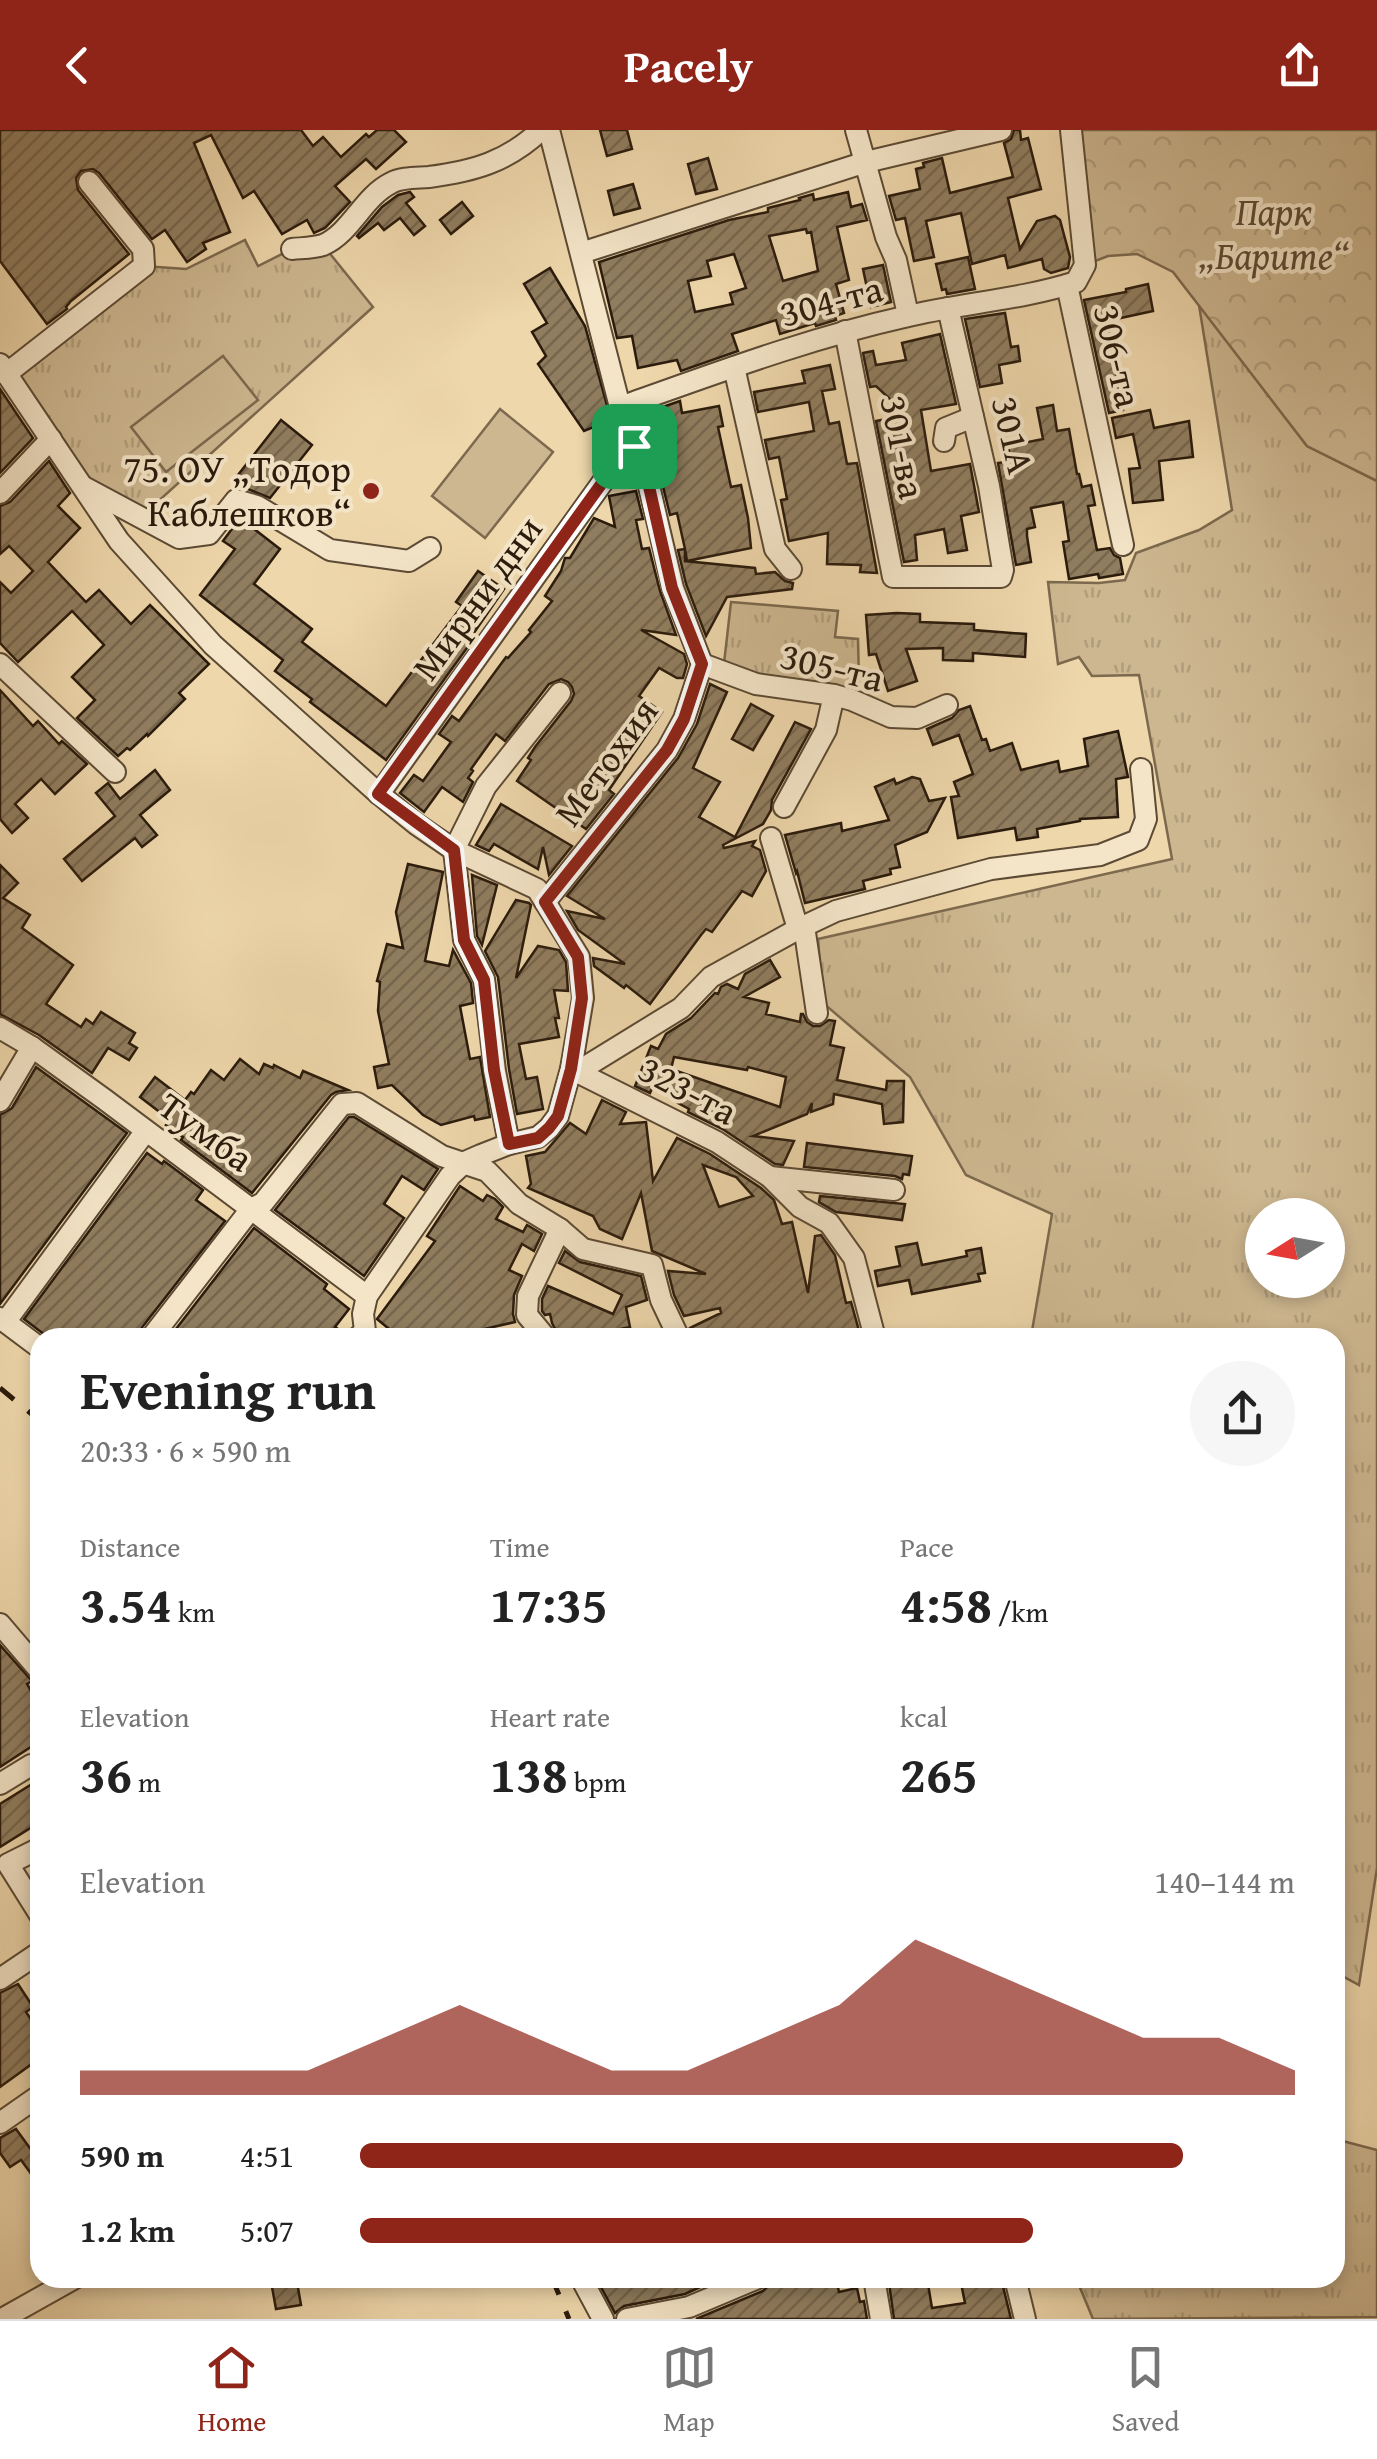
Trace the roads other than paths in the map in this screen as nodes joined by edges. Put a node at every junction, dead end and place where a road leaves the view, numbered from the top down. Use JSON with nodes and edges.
{"nodes":[{"id":1,"x":541,"y":130,"type":"edge"},
{"id":2,"x":549,"y":130,"type":"edge"},
{"id":3,"x":856,"y":130,"type":"edge"},
{"id":4,"x":1000,"y":130,"type":"edge"},
{"id":5,"x":1071,"y":130,"type":"edge"},
{"id":6,"x":866,"y":162,"type":"junction"},
{"id":7,"x":89,"y":182,"type":"dead end"},
{"id":8,"x":292,"y":249,"type":"dead end"},
{"id":9,"x":581,"y":253,"type":"junction"},
{"id":10,"x":1066,"y":285,"type":"junction"},
{"id":11,"x":948,"y":308,"type":"junction"},
{"id":12,"x":908,"y":316,"type":"junction"},
{"id":13,"x":845,"y":331,"type":"junction"},
{"id":14,"x":734,"y":367,"type":"junction"},
{"id":15,"x":3,"y":369,"type":"edge"},
{"id":16,"x":620,"y":407,"type":"junction"},
{"id":17,"x":973,"y":417,"type":"junction"},
{"id":18,"x":52,"y":439,"type":"junction"},
{"id":19,"x":944,"y":441,"type":"dead end"},
{"id":20,"x":634,"y":446,"type":"junction"},
{"id":21,"x":83,"y":487,"type":"junction"},
{"id":22,"x":0,"y":493,"type":"edge"},
{"id":23,"x":1122,"y":545,"type":"dead end"},
{"id":24,"x":430,"y":548,"type":"dead end"},
{"id":25,"x":791,"y":568,"type":"dead end"},
{"id":26,"x":1001,"y":577,"type":"joint"},
{"id":27,"x":702,"y":664,"type":"junction"},
{"id":28,"x":1,"y":666,"type":"edge"},
{"id":29,"x":560,"y":694,"type":"dead end"},
{"id":30,"x":834,"y":695,"type":"junction"},
{"id":31,"x":947,"y":705,"type":"dead end"},
{"id":32,"x":1141,"y":769,"type":"dead end"},
{"id":33,"x":115,"y":772,"type":"dead end"},
{"id":34,"x":378,"y":794,"type":"junction"},
{"id":35,"x":784,"y":808,"type":"dead end"},
{"id":36,"x":771,"y":838,"type":"dead end"},
{"id":37,"x":454,"y":850,"type":"junction"},
{"id":38,"x":545,"y":902,"type":"junction"},
{"id":39,"x":800,"y":927,"type":"junction"},
{"id":40,"x":817,"y":1012,"type":"dead end"},
{"id":41,"x":0,"y":1028,"type":"edge"},
{"id":42,"x":32,"y":1047,"type":"junction"},
{"id":43,"x":574,"y":1071,"type":"junction"},
{"id":44,"x":0,"y":1101,"type":"edge"},
{"id":45,"x":145,"y":1132,"type":"junction"},
{"id":46,"x":509,"y":1144,"type":"junction"},
{"id":47,"x":465,"y":1162,"type":"junction"},
{"id":48,"x":770,"y":1177,"type":"junction"},
{"id":49,"x":894,"y":1190,"type":"dead end"},
{"id":50,"x":251,"y":1208,"type":"junction"},
{"id":51,"x":560,"y":1229,"type":"junction"},
{"id":52,"x":367,"y":1296,"type":"junction"},
{"id":53,"x":3,"y":1319,"type":"edge"},
{"id":54,"x":159,"y":1328,"type":"edge"},
{"id":55,"x":364,"y":1328,"type":"edge"},
{"id":56,"x":538,"y":1328,"type":"edge"},
{"id":57,"x":675,"y":1328,"type":"edge"},
{"id":58,"x":872,"y":1328,"type":"edge"},
{"id":59,"x":30,"y":1340,"type":"edge"},
{"id":60,"x":0,"y":1624,"type":"edge"},
{"id":61,"x":30,"y":1659,"type":"edge"},
{"id":62,"x":30,"y":1766,"type":"edge"},
{"id":63,"x":0,"y":1784,"type":"edge"},
{"id":64,"x":30,"y":1853,"type":"edge"},
{"id":65,"x":30,"y":1899,"type":"edge"},
{"id":66,"x":30,"y":1959,"type":"edge"},
{"id":67,"x":0,"y":1980,"type":"edge"},
{"id":68,"x":30,"y":2101,"type":"edge"},
{"id":69,"x":0,"y":2123,"type":"edge"},
{"id":70,"x":57,"y":2288,"type":"edge"},
{"id":71,"x":586,"y":2288,"type":"edge"},
{"id":72,"x":734,"y":2288,"type":"edge"},
{"id":73,"x":876,"y":2288,"type":"edge"},
{"id":74,"x":1017,"y":2288,"type":"edge"},
{"id":75,"x":2,"y":2319,"type":"edge"},
{"id":76,"x":603,"y":2319,"type":"edge"},
{"id":77,"x":627,"y":2319,"type":"edge"},
{"id":78,"x":881,"y":2319,"type":"edge"},
{"id":79,"x":1025,"y":2319,"type":"edge"}],
"edges":[{"from":1,"to":8,"type":"street"},
{"from":2,"to":9,"type":"street"},
{"from":3,"to":6,"type":"street"},
{"from":4,"to":6,"type":"street"},
{"from":5,"to":10,"type":"street","name":"306-та"},
{"from":6,"to":9,"type":"street"},
{"from":6,"to":12,"type":"street"},
{"from":7,"to":15,"type":"street"},
{"from":9,"to":16,"type":"street"},
{"from":10,"to":11,"type":"street","name":"304-та"},
{"from":10,"to":23,"type":"street","name":"306-та"},
{"from":11,"to":12,"type":"street","name":"304-та"},
{"from":11,"to":17,"type":"street","name":"301А"},
{"from":12,"to":13,"type":"street","name":"304-та"},
{"from":13,"to":14,"type":"street","name":"304-та"},
{"from":13,"to":26,"type":"street","name":"301-ва"},
{"from":14,"to":16,"type":"street","name":"304-та"},
{"from":14,"to":25,"type":"street"},
{"from":15,"to":18,"type":"street"},
{"from":16,"to":20,"type":"street"},
{"from":17,"to":19,"type":"street"},
{"from":17,"to":26,"type":"street","name":"301А"},
{"from":18,"to":21,"type":"street"},
{"from":18,"to":22,"type":"street"},
{"from":20,"to":27,"type":"street"},
{"from":20,"to":34,"type":"street","name":"Мирни дни"},
{"from":21,"to":24,"type":"street"},
{"from":21,"to":34,"type":"street"},
{"from":27,"to":30,"type":"street","name":"305-та"},
{"from":27,"to":38,"type":"street","name":"Метохия"},
{"from":28,"to":33,"type":"street"},
{"from":29,"to":37,"type":"street"},
{"from":30,"to":31,"type":"street","name":"305-та"},
{"from":30,"to":35,"type":"street"},
{"from":32,"to":39,"type":"street"},
{"from":34,"to":37,"type":"street"},
{"from":36,"to":39,"type":"street"},
{"from":37,"to":38,"type":"street"},
{"from":37,"to":46,"type":"street"},
{"from":38,"to":43,"type":"street"},
{"from":39,"to":40,"type":"street"},
{"from":39,"to":43,"type":"street"},
{"from":41,"to":42,"type":"street","name":"Тумба"},
{"from":42,"to":44,"type":"street"},
{"from":42,"to":45,"type":"street","name":"Тумба"},
{"from":43,"to":46,"type":"street"},
{"from":43,"to":48,"type":"street","name":"323-та"},
{"from":45,"to":50,"type":"street","name":"Тумба"},
{"from":45,"to":53,"type":"street"},
{"from":46,"to":47,"type":"street"},
{"from":47,"to":50,"type":"street"},
{"from":47,"to":51,"type":"street"},
{"from":47,"to":52,"type":"street"},
{"from":48,"to":49,"type":"street","name":"323-та"},
{"from":48,"to":58,"type":"street","name":"323-та"},
{"from":50,"to":52,"type":"street","name":"Тумба"},
{"from":50,"to":54,"type":"street"},
{"from":51,"to":56,"type":"street"},
{"from":51,"to":57,"type":"street"},
{"from":52,"to":55,"type":"street"},
{"from":53,"to":59,"type":"street"},
{"from":60,"to":61,"type":"street"},
{"from":62,"to":63,"type":"street"},
{"from":64,"to":65,"type":"street"},
{"from":66,"to":67,"type":"street"},
{"from":68,"to":69,"type":"street"},
{"from":70,"to":75,"type":"street"},
{"from":71,"to":76,"type":"street"},
{"from":72,"to":77,"type":"street"},
{"from":73,"to":78,"type":"street"},
{"from":74,"to":79,"type":"street"}]}
